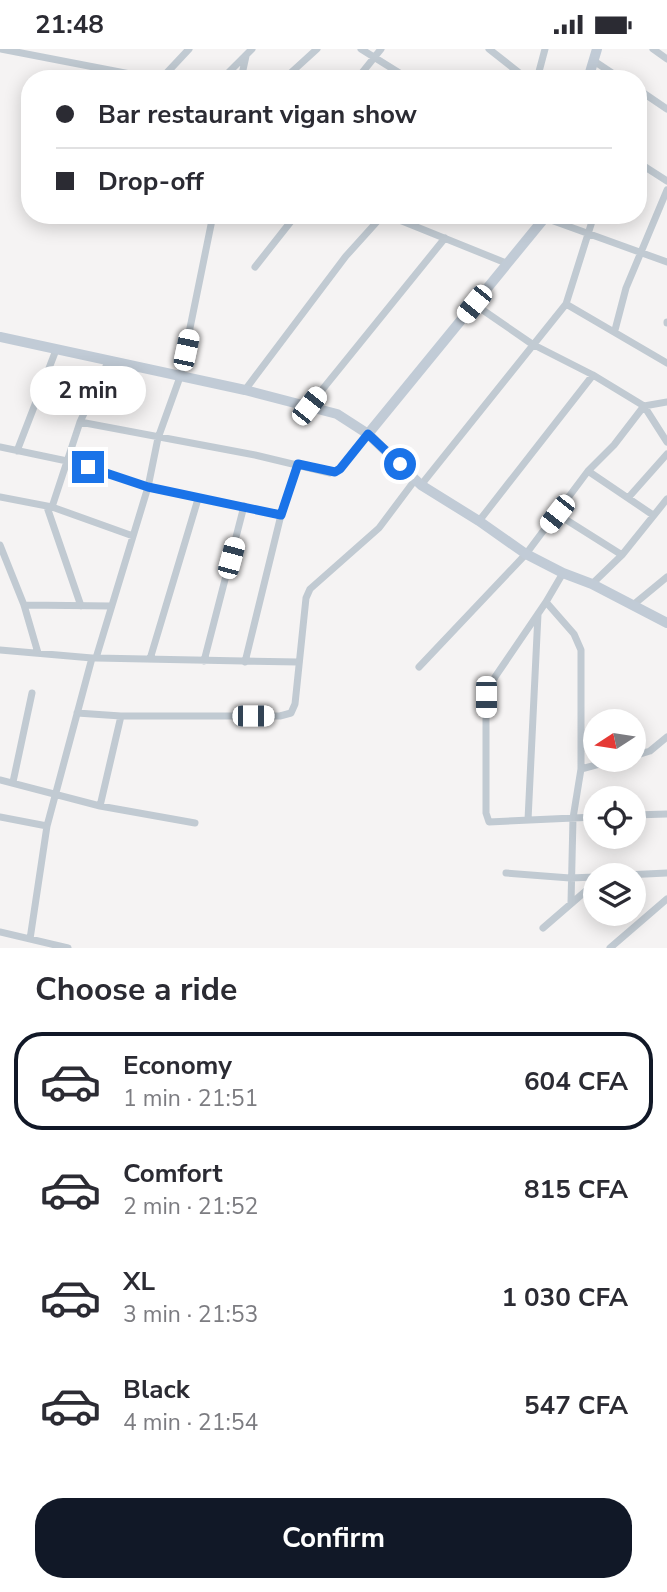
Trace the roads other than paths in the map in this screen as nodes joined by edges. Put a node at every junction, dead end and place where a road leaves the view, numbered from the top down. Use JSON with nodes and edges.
{"nodes":[{"id":1,"x":1,"y":49,"type":"edge"},
{"id":2,"x":55,"y":49,"type":"edge"},
{"id":3,"x":317,"y":49,"type":"edge"},
{"id":4,"x":361,"y":49,"type":"edge"},
{"id":5,"x":380,"y":49,"type":"edge"},
{"id":6,"x":489,"y":49,"type":"edge"},
{"id":7,"x":545,"y":49,"type":"edge"},
{"id":8,"x":597,"y":49,"type":"edge"},
{"id":9,"x":653,"y":49,"type":"edge"},
{"id":10,"x":189,"y":50,"type":"edge"},
{"id":11,"x":249,"y":52,"type":"edge"},
{"id":12,"x":373,"y":57,"type":"junction"},
{"id":13,"x":53,"y":59,"type":"junction"},
{"id":14,"x":667,"y":59,"type":"edge"},
{"id":15,"x":594,"y":61,"type":"junction"},
{"id":16,"x":111,"y":70,"type":"edge"},
{"id":17,"x":168,"y":70,"type":"edge"},
{"id":18,"x":231,"y":70,"type":"edge"},
{"id":19,"x":244,"y":70,"type":"edge"},
{"id":20,"x":295,"y":70,"type":"edge"},
{"id":21,"x":364,"y":70,"type":"edge"},
{"id":22,"x":394,"y":70,"type":"edge"},
{"id":23,"x":516,"y":70,"type":"edge"},
{"id":24,"x":539,"y":70,"type":"edge"},
{"id":25,"x":591,"y":70,"type":"edge"},
{"id":26,"x":608,"y":70,"type":"edge"},
{"id":27,"x":647,"y":95,"type":"edge"},
{"id":28,"x":667,"y":109,"type":"edge"},
{"id":29,"x":647,"y":168,"type":"edge"},
{"id":30,"x":667,"y":181,"type":"edge"},
{"id":31,"x":667,"y":190,"type":"edge"},
{"id":32,"x":211,"y":224,"type":"edge"},
{"id":33,"x":289,"y":224,"type":"edge"},
{"id":34,"x":376,"y":224,"type":"edge"},
{"id":35,"x":408,"y":224,"type":"edge"},
{"id":36,"x":537,"y":224,"type":"edge"},
{"id":37,"x":562,"y":224,"type":"edge"},
{"id":38,"x":591,"y":224,"type":"edge"},
{"id":39,"x":587,"y":235,"type":"junction"},
{"id":40,"x":445,"y":238,"type":"junction"},
{"id":41,"x":640,"y":253,"type":"junction"},
{"id":42,"x":506,"y":263,"type":"junction"},
{"id":43,"x":667,"y":263,"type":"edge"},
{"id":44,"x":255,"y":267,"type":"dead end"},
{"id":45,"x":474,"y":304,"type":"junction"},
{"id":46,"x":566,"y":304,"type":"junction"},
{"id":47,"x":614,"y":330,"type":"junction"},
{"id":48,"x":1,"y":340,"type":"edge"},
{"id":49,"x":532,"y":344,"type":"junction"},
{"id":50,"x":55,"y":350,"type":"junction"},
{"id":51,"x":108,"y":362,"type":"junction"},
{"id":52,"x":667,"y":363,"type":"edge"},
{"id":53,"x":593,"y":375,"type":"junction"},
{"id":54,"x":180,"y":377,"type":"junction"},
{"id":55,"x":245,"y":390,"type":"junction"},
{"id":56,"x":667,"y":402,"type":"edge"},
{"id":57,"x":309,"y":406,"type":"junction"},
{"id":58,"x":644,"y":406,"type":"junction"},
{"id":59,"x":80,"y":422,"type":"junction"},
{"id":60,"x":368,"y":434,"type":"junction"},
{"id":61,"x":158,"y":437,"type":"junction"},
{"id":62,"x":667,"y":442,"type":"edge"},
{"id":63,"x":0,"y":447,"type":"edge"},
{"id":64,"x":17,"y":451,"type":"junction"},
{"id":65,"x":667,"y":454,"type":"edge"},
{"id":66,"x":68,"y":461,"type":"junction"},
{"id":67,"x":298,"y":464,"type":"junction"},
{"id":68,"x":587,"y":471,"type":"junction"},
{"id":69,"x":418,"y":482,"type":"junction"},
{"id":70,"x":148,"y":487,"type":"junction"},
{"id":71,"x":0,"y":497,"type":"edge"},
{"id":72,"x":628,"y":498,"type":"junction"},
{"id":73,"x":198,"y":499,"type":"junction"},
{"id":74,"x":667,"y":499,"type":"edge"},
{"id":75,"x":244,"y":506,"type":"junction"},
{"id":76,"x":50,"y":507,"type":"junction"},
{"id":77,"x":557,"y":514,"type":"junction"},
{"id":78,"x":281,"y":515,"type":"junction"},
{"id":79,"x":653,"y":515,"type":"junction"},
{"id":80,"x":479,"y":520,"type":"junction"},
{"id":81,"x":134,"y":536,"type":"junction"},
{"id":82,"x":0,"y":545,"type":"edge"},
{"id":83,"x":526,"y":554,"type":"junction"},
{"id":84,"x":622,"y":555,"type":"junction"},
{"id":85,"x":562,"y":573,"type":"junction"},
{"id":86,"x":667,"y":577,"type":"edge"},
{"id":87,"x":592,"y":584,"type":"junction"},
{"id":88,"x":546,"y":602,"type":"junction"},
{"id":89,"x":24,"y":605,"type":"junction"},
{"id":90,"x":633,"y":605,"type":"junction"},
{"id":91,"x":81,"y":606,"type":"junction"},
{"id":92,"x":111,"y":606,"type":"junction"},
{"id":93,"x":538,"y":612,"type":"junction"},
{"id":94,"x":667,"y":623,"type":"edge"},
{"id":95,"x":0,"y":650,"type":"edge"},
{"id":96,"x":38,"y":653,"type":"junction"},
{"id":97,"x":94,"y":658,"type":"junction"},
{"id":98,"x":150,"y":659,"type":"junction"},
{"id":99,"x":204,"y":661,"type":"junction"},
{"id":100,"x":245,"y":662,"type":"junction"},
{"id":101,"x":298,"y":662,"type":"junction"},
{"id":102,"x":419,"y":667,"type":"dead end"},
{"id":103,"x":32,"y":693,"type":"dead end"},
{"id":104,"x":77,"y":713,"type":"junction"},
{"id":105,"x":121,"y":716,"type":"junction"},
{"id":106,"x":667,"y":737,"type":"edge"},
{"id":107,"x":646,"y":752,"type":"edge"},
{"id":108,"x":581,"y":769,"type":"joint"},
{"id":109,"x":0,"y":780,"type":"edge"},
{"id":110,"x":13,"y":782,"type":"junction"},
{"id":111,"x":56,"y":794,"type":"junction"},
{"id":112,"x":100,"y":806,"type":"junction"},
{"id":113,"x":667,"y":814,"type":"edge"},
{"id":114,"x":646,"y":815,"type":"edge"},
{"id":115,"x":0,"y":817,"type":"edge"},
{"id":116,"x":573,"y":818,"type":"junction"},
{"id":117,"x":583,"y":818,"type":"edge"},
{"id":118,"x":528,"y":820,"type":"junction"},
{"id":119,"x":195,"y":823,"type":"dead end"},
{"id":120,"x":47,"y":826,"type":"junction"},
{"id":121,"x":506,"y":873,"type":"dead end"},
{"id":122,"x":667,"y":873,"type":"edge"},
{"id":123,"x":646,"y":874,"type":"edge"},
{"id":124,"x":583,"y":877,"type":"edge"},
{"id":125,"x":570,"y":878,"type":"junction"},
{"id":126,"x":583,"y":893,"type":"edge"},
{"id":127,"x":666,"y":902,"type":"edge"},
{"id":128,"x":571,"y":903,"type":"junction"},
{"id":129,"x":543,"y":928,"type":"dead end"},
{"id":130,"x":0,"y":932,"type":"edge"},
{"id":131,"x":30,"y":939,"type":"junction"},
{"id":132,"x":620,"y":940,"type":"junction"},
{"id":133,"x":68,"y":948,"type":"edge"},
{"id":134,"x":610,"y":948,"type":"edge"},
{"id":135,"x":627,"y":948,"type":"edge"}],
"edges":[{"from":1,"to":13,"type":"street"},
{"from":2,"to":13,"type":"street"},
{"from":3,"to":20,"type":"street"},
{"from":4,"to":12,"type":"street"},
{"from":5,"to":12,"type":"street"},
{"from":6,"to":23,"type":"street"},
{"from":7,"to":24,"type":"street"},
{"from":8,"to":15,"type":"street"},
{"from":9,"to":14,"type":"street"},
{"from":10,"to":17,"type":"street"},
{"from":11,"to":18,"type":"street"},
{"from":11,"to":19,"type":"street"},
{"from":12,"to":21,"type":"street"},
{"from":12,"to":22,"type":"street"},
{"from":13,"to":16,"type":"street"},
{"from":15,"to":25,"type":"street"},
{"from":15,"to":26,"type":"street"},
{"from":27,"to":28,"type":"street"},
{"from":29,"to":30,"type":"street"},
{"from":31,"to":41,"type":"street"},
{"from":32,"to":54,"type":"street"},
{"from":33,"to":44,"type":"street"},
{"from":34,"to":55,"type":"street"},
{"from":35,"to":40,"type":"street"},
{"from":36,"to":42,"type":"street"},
{"from":37,"to":39,"type":"street"},
{"from":38,"to":39,"type":"street"},
{"from":39,"to":41,"type":"street"},
{"from":39,"to":46,"type":"street"},
{"from":40,"to":42,"type":"street"},
{"from":40,"to":57,"type":"street"},
{"from":41,"to":43,"type":"street"},
{"from":41,"to":47,"type":"street"},
{"from":42,"to":45,"type":"street"},
{"from":45,"to":49,"type":"street"},
{"from":45,"to":60,"type":"street"},
{"from":46,"to":47,"type":"street"},
{"from":46,"to":49,"type":"street"},
{"from":47,"to":52,"type":"street"},
{"from":48,"to":50,"type":"street"},
{"from":49,"to":53,"type":"street"},
{"from":49,"to":69,"type":"street"},
{"from":50,"to":51,"type":"street"},
{"from":50,"to":64,"type":"street"},
{"from":51,"to":54,"type":"street"},
{"from":51,"to":59,"type":"street"},
{"from":53,"to":58,"type":"street"},
{"from":53,"to":80,"type":"street"},
{"from":54,"to":55,"type":"street"},
{"from":54,"to":61,"type":"street"},
{"from":55,"to":57,"type":"street"},
{"from":56,"to":58,"type":"street"},
{"from":57,"to":60,"type":"street"},
{"from":58,"to":62,"type":"street"},
{"from":58,"to":68,"type":"street"},
{"from":59,"to":61,"type":"street"},
{"from":59,"to":66,"type":"street"},
{"from":60,"to":67,"type":"street"},
{"from":60,"to":69,"type":"street"},
{"from":61,"to":67,"type":"street"},
{"from":61,"to":70,"type":"street"},
{"from":63,"to":64,"type":"street"},
{"from":64,"to":66,"type":"street"},
{"from":65,"to":72,"type":"street"},
{"from":66,"to":70,"type":"street"},
{"from":66,"to":76,"type":"street"},
{"from":67,"to":78,"type":"street"},
{"from":68,"to":72,"type":"street"},
{"from":68,"to":77,"type":"street"},
{"from":69,"to":80,"type":"street"},
{"from":69,"to":101,"type":"street"},
{"from":70,"to":73,"type":"street"},
{"from":70,"to":81,"type":"street"},
{"from":71,"to":76,"type":"street"},
{"from":72,"to":79,"type":"street"},
{"from":73,"to":75,"type":"street"},
{"from":73,"to":98,"type":"street"},
{"from":74,"to":79,"type":"street"},
{"from":75,"to":78,"type":"street"},
{"from":75,"to":99,"type":"street"},
{"from":76,"to":81,"type":"street"},
{"from":76,"to":91,"type":"street"},
{"from":77,"to":83,"type":"street"},
{"from":77,"to":84,"type":"street"},
{"from":78,"to":100,"type":"street"},
{"from":79,"to":84,"type":"street"},
{"from":80,"to":83,"type":"street"},
{"from":81,"to":92,"type":"street"},
{"from":82,"to":89,"type":"street"},
{"from":83,"to":85,"type":"street"},
{"from":83,"to":102,"type":"street"},
{"from":84,"to":87,"type":"street"},
{"from":85,"to":87,"type":"street"},
{"from":85,"to":88,"type":"street"},
{"from":86,"to":90,"type":"street"},
{"from":87,"to":90,"type":"street"},
{"from":88,"to":93,"type":"street"},
{"from":88,"to":108,"type":"street"},
{"from":89,"to":91,"type":"street"},
{"from":89,"to":96,"type":"street"},
{"from":90,"to":94,"type":"street"},
{"from":91,"to":92,"type":"street"},
{"from":92,"to":97,"type":"street"},
{"from":93,"to":118,"type":"street"},
{"from":93,"to":118,"type":"street"},
{"from":95,"to":96,"type":"street"},
{"from":96,"to":97,"type":"street"},
{"from":97,"to":98,"type":"street"},
{"from":97,"to":104,"type":"street"},
{"from":98,"to":99,"type":"street"},
{"from":99,"to":100,"type":"street"},
{"from":100,"to":101,"type":"street"},
{"from":101,"to":105,"type":"street"},
{"from":103,"to":110,"type":"street"},
{"from":104,"to":105,"type":"street"},
{"from":104,"to":111,"type":"street"},
{"from":105,"to":112,"type":"street"},
{"from":106,"to":107,"type":"street"},
{"from":108,"to":116,"type":"street"},
{"from":109,"to":110,"type":"street"},
{"from":110,"to":111,"type":"street"},
{"from":111,"to":112,"type":"street"},
{"from":111,"to":120,"type":"street"},
{"from":112,"to":119,"type":"street"},
{"from":113,"to":114,"type":"street"},
{"from":115,"to":120,"type":"street"},
{"from":116,"to":117,"type":"street"},
{"from":116,"to":118,"type":"street"},
{"from":116,"to":125,"type":"street"},
{"from":120,"to":131,"type":"street"},
{"from":121,"to":125,"type":"street"},
{"from":122,"to":123,"type":"street"},
{"from":124,"to":125,"type":"street"},
{"from":125,"to":128,"type":"street"},
{"from":126,"to":128,"type":"street"},
{"from":127,"to":132,"type":"street"},
{"from":128,"to":129,"type":"street"},
{"from":130,"to":131,"type":"street"},
{"from":131,"to":133,"type":"street"},
{"from":132,"to":134,"type":"street"},
{"from":132,"to":135,"type":"street"}]}
